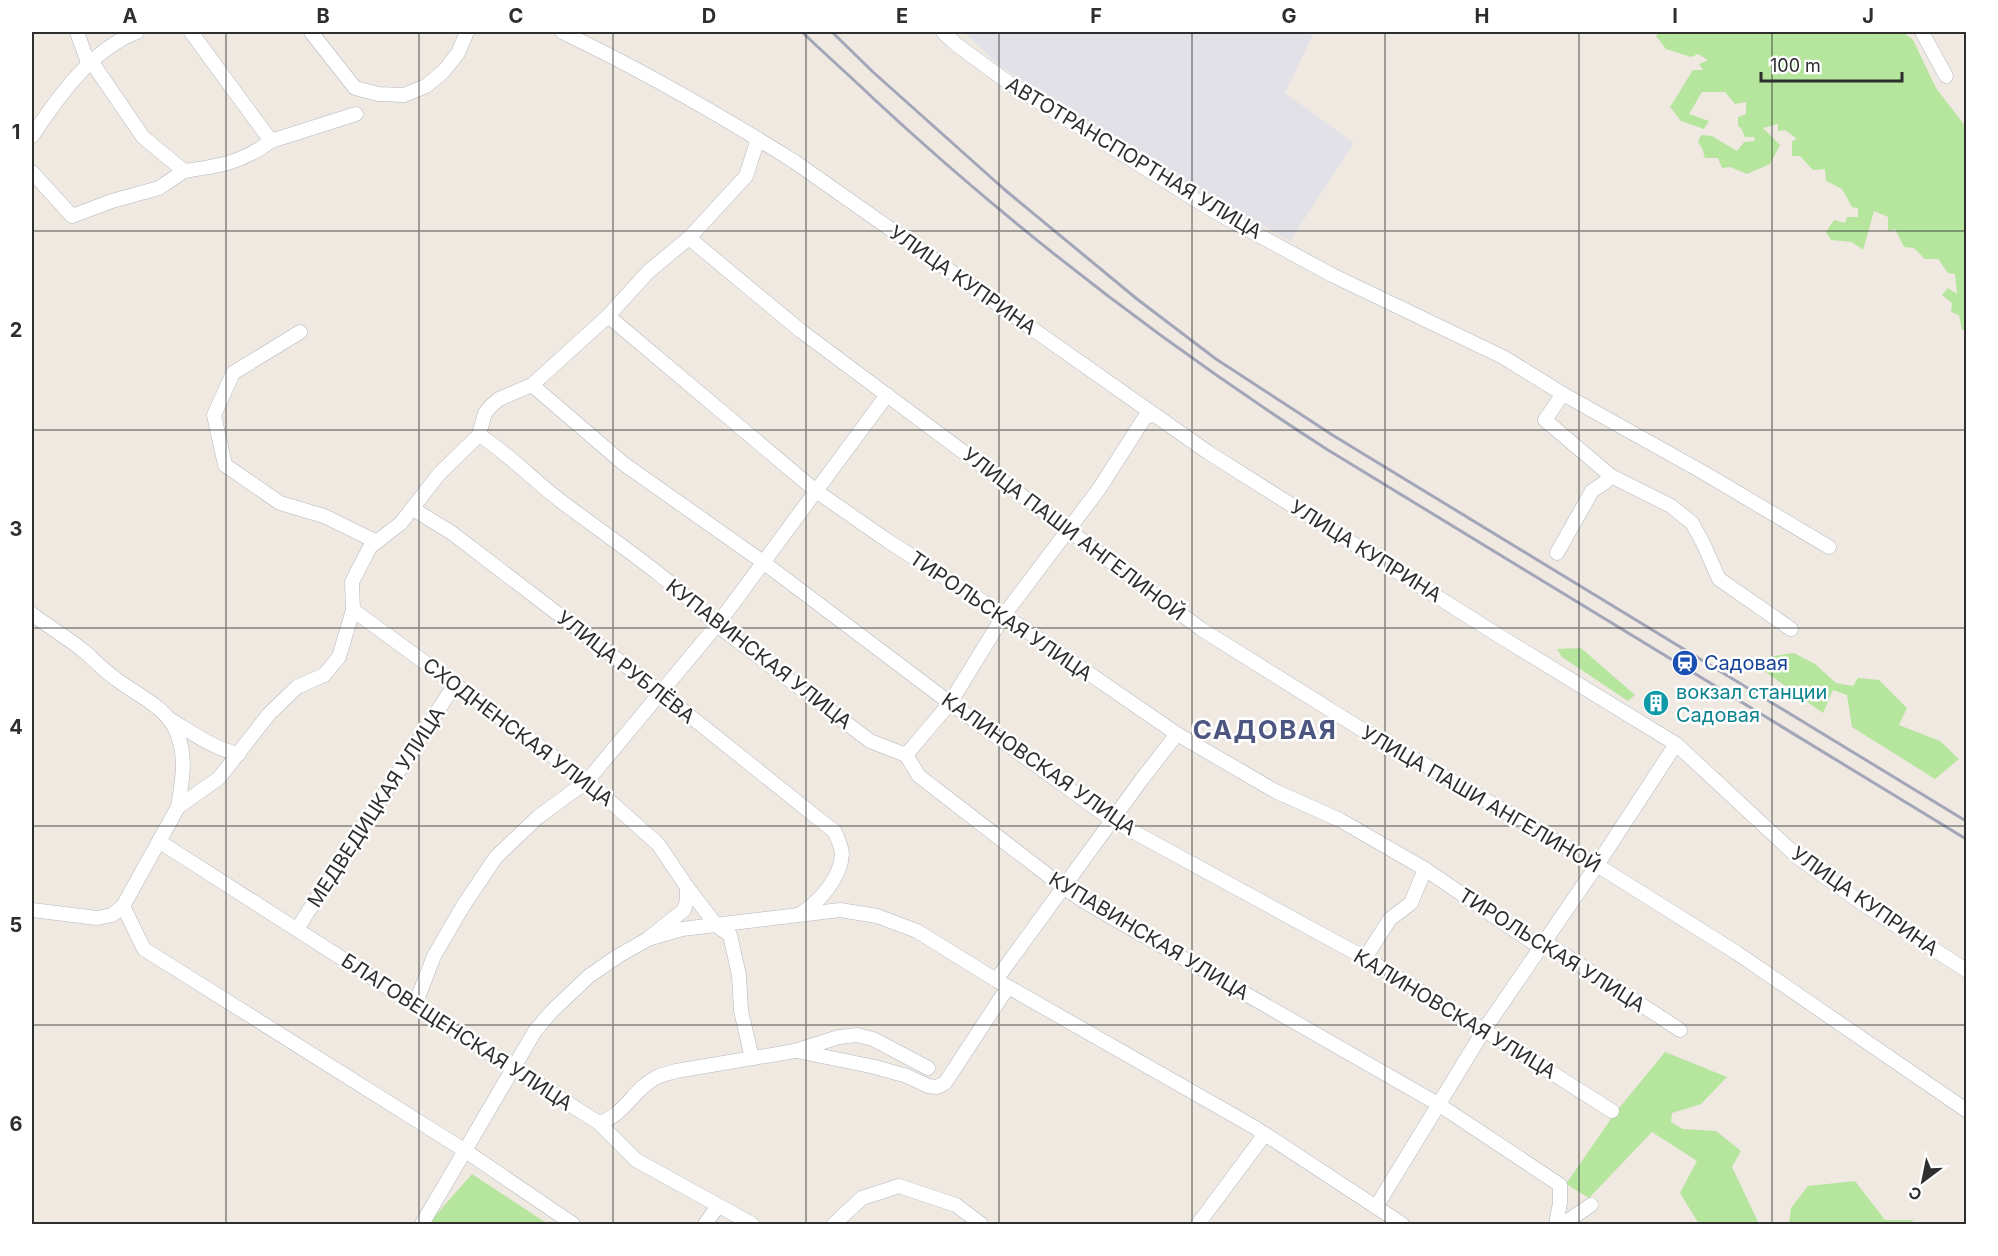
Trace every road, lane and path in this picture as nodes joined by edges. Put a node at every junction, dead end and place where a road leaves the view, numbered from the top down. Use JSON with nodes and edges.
{"nodes":[{"id":1,"x":77,"y":32,"type":"edge"},
{"id":2,"x":137,"y":32,"type":"edge"},
{"id":3,"x":192,"y":32,"type":"edge"},
{"id":4,"x":311,"y":32,"type":"edge"},
{"id":5,"x":467,"y":32,"type":"edge"},
{"id":6,"x":562,"y":32,"type":"edge"},
{"id":7,"x":943,"y":32,"type":"edge"},
{"id":8,"x":1922,"y":32,"type":"edge"},
{"id":9,"x":90,"y":62,"type":"junction"},
{"id":10,"x":1946,"y":76,"type":"dead end"},
{"id":11,"x":356,"y":114,"type":"dead end"},
{"id":12,"x":32,"y":136,"type":"edge"},
{"id":13,"x":758,"y":139,"type":"junction"},
{"id":14,"x":271,"y":141,"type":"junction"},
{"id":15,"x":184,"y":171,"type":"junction"},
{"id":16,"x":32,"y":172,"type":"edge"},
{"id":17,"x":689,"y":238,"type":"junction"},
{"id":18,"x":608,"y":316,"type":"junction"},
{"id":19,"x":300,"y":332,"type":"dead end"},
{"id":20,"x":532,"y":385,"type":"junction"},
{"id":21,"x":1563,"y":394,"type":"junction"},
{"id":22,"x":886,"y":395,"type":"junction"},
{"id":23,"x":1155,"y":415,"type":"junction"},
{"id":24,"x":479,"y":435,"type":"junction"},
{"id":25,"x":1611,"y":476,"type":"junction"},
{"id":26,"x":816,"y":490,"type":"junction"},
{"id":27,"x":412,"y":509,"type":"junction"},
{"id":28,"x":1069,"y":531,"type":"junction"},
{"id":29,"x":377,"y":542,"type":"junction"},
{"id":30,"x":1829,"y":547,"type":"dead end"},
{"id":31,"x":1557,"y":553,"type":"dead end"},
{"id":32,"x":763,"y":562,"type":"junction"},
{"id":33,"x":353,"y":610,"type":"junction"},
{"id":34,"x":32,"y":614,"type":"edge"},
{"id":35,"x":1004,"y":615,"type":"junction"},
{"id":36,"x":717,"y":625,"type":"junction"},
{"id":37,"x":1791,"y":629,"type":"dead end"},
{"id":38,"x":455,"y":684,"type":"junction"},
{"id":39,"x":660,"y":692,"type":"junction"},
{"id":40,"x":950,"y":703,"type":"junction"},
{"id":41,"x":170,"y":719,"type":"junction"},
{"id":42,"x":1177,"y":735,"type":"junction"},
{"id":43,"x":202,"y":738,"type":"junction"},
{"id":44,"x":1676,"y":744,"type":"junction"},
{"id":45,"x":183,"y":753,"type":"junction"},
{"id":46,"x":239,"y":754,"type":"junction"},
{"id":47,"x":906,"y":754,"type":"junction"},
{"id":48,"x":587,"y":781,"type":"junction"},
{"id":49,"x":178,"y":807,"type":"junction"},
{"id":50,"x":1113,"y":820,"type":"junction"},
{"id":51,"x":160,"y":842,"type":"junction"},
{"id":52,"x":1597,"y":865,"type":"junction"},
{"id":53,"x":1425,"y":869,"type":"junction"},
{"id":54,"x":687,"y":887,"type":"junction"},
{"id":55,"x":1063,"y":887,"type":"junction"},
{"id":56,"x":123,"y":906,"type":"junction"},
{"id":57,"x":32,"y":910,"type":"edge"},
{"id":58,"x":794,"y":916,"type":"junction"},
{"id":59,"x":717,"y":926,"type":"junction"},
{"id":60,"x":297,"y":929,"type":"junction"},
{"id":61,"x":648,"y":939,"type":"junction"},
{"id":62,"x":1545,"y":942,"type":"junction"},
{"id":63,"x":1365,"y":958,"type":"junction"},
{"id":64,"x":1966,"y":970,"type":"edge"},
{"id":65,"x":1002,"y":983,"type":"junction"},
{"id":66,"x":415,"y":1005,"type":"junction"},
{"id":67,"x":1484,"y":1030,"type":"junction"},
{"id":68,"x":1680,"y":1030,"type":"dead end"},
{"id":69,"x":822,"y":1048,"type":"junction"},
{"id":70,"x":752,"y":1058,"type":"junction"},
{"id":71,"x":513,"y":1068,"type":"junction"},
{"id":72,"x":928,"y":1068,"type":"dead end"},
{"id":73,"x":1438,"y":1104,"type":"junction"},
{"id":74,"x":1966,"y":1110,"type":"edge"},
{"id":75,"x":1612,"y":1112,"type":"dead end"},
{"id":76,"x":599,"y":1123,"type":"junction"},
{"id":77,"x":1265,"y":1134,"type":"junction"},
{"id":78,"x":464,"y":1150,"type":"junction"},
{"id":79,"x":1591,"y":1205,"type":"dead end"},
{"id":80,"x":718,"y":1206,"type":"junction"},
{"id":81,"x":1376,"y":1207,"type":"junction"},
{"id":82,"x":422,"y":1224,"type":"edge"},
{"id":83,"x":573,"y":1224,"type":"edge"},
{"id":84,"x":705,"y":1224,"type":"edge"},
{"id":85,"x":752,"y":1224,"type":"edge"},
{"id":86,"x":834,"y":1224,"type":"edge"},
{"id":87,"x":981,"y":1224,"type":"edge"},
{"id":88,"x":1198,"y":1224,"type":"edge"},
{"id":89,"x":1402,"y":1224,"type":"edge"},
{"id":90,"x":1556,"y":1224,"type":"edge"},
{"id":91,"x":1563,"y":1224,"type":"edge"}],
"edges":[{"from":1,"to":9,"type":"street"},
{"from":2,"to":9,"type":"street"},
{"from":3,"to":14,"type":"street"},
{"from":4,"to":5,"type":"street"},
{"from":6,"to":13,"type":"street","name":"УЛИЦА КУПРИНА"},
{"from":7,"to":21,"type":"street","name":"АВТОТРАНСПОРТНАЯ УЛИЦА"},
{"from":8,"to":10,"type":"street"},
{"from":9,"to":12,"type":"street"},
{"from":9,"to":15,"type":"street"},
{"from":11,"to":14,"type":"street"},
{"from":13,"to":17,"type":"street"},
{"from":13,"to":23,"type":"street","name":"УЛИЦА КУПРИНА"},
{"from":14,"to":15,"type":"street"},
{"from":15,"to":16,"type":"street"},
{"from":17,"to":18,"type":"street"},
{"from":17,"to":22,"type":"street","name":"УЛИЦА ПАШИ АНГЕЛИНОЙ"},
{"from":18,"to":20,"type":"street"},
{"from":18,"to":26,"type":"street","name":"ТИРОЛЬСКАЯ УЛИЦА"},
{"from":19,"to":29,"type":"street"},
{"from":20,"to":24,"type":"street"},
{"from":20,"to":32,"type":"street","name":"КАЛИНОВСКАЯ УЛИЦА"},
{"from":21,"to":25,"type":"street"},
{"from":21,"to":30,"type":"street","name":"АВТОТРАНСПОРТНАЯ УЛИЦА"},
{"from":22,"to":26,"type":"street"},
{"from":22,"to":28,"type":"street","name":"УЛИЦА ПАШИ АНГЕЛИНОЙ"},
{"from":23,"to":28,"type":"street"},
{"from":23,"to":44,"type":"street","name":"УЛИЦА КУПРИНА"},
{"from":24,"to":27,"type":"street"},
{"from":24,"to":36,"type":"street","name":"КУПАВИНСКАЯ УЛИЦА"},
{"from":25,"to":31,"type":"street"},
{"from":25,"to":37,"type":"street"},
{"from":26,"to":32,"type":"street"},
{"from":26,"to":35,"type":"street","name":"ТИРОЛЬСКАЯ УЛИЦА"},
{"from":27,"to":29,"type":"street"},
{"from":27,"to":39,"type":"street","name":"УЛИЦА РУБЛЁВА"},
{"from":28,"to":35,"type":"street"},
{"from":28,"to":52,"type":"street","name":"УЛИЦА ПАШИ АНГЕЛИНОЙ"},
{"from":29,"to":33,"type":"street"},
{"from":32,"to":36,"type":"street"},
{"from":32,"to":40,"type":"street","name":"КАЛИНОВСКАЯ УЛИЦА"},
{"from":33,"to":38,"type":"street","name":"СХОДНЕНСКАЯ УЛИЦА"},
{"from":33,"to":46,"type":"street"},
{"from":34,"to":41,"type":"street"},
{"from":35,"to":40,"type":"street"},
{"from":35,"to":42,"type":"street","name":"ТИРОЛЬСКАЯ УЛИЦА"},
{"from":36,"to":39,"type":"street"},
{"from":36,"to":47,"type":"street","name":"КУПАВИНСКАЯ УЛИЦА"},
{"from":38,"to":48,"type":"street","name":"СХОДНЕНСКАЯ УЛИЦА"},
{"from":38,"to":60,"type":"street","name":"МЕДВЕДИЦКАЯ УЛИЦА"},
{"from":39,"to":48,"type":"street"},
{"from":39,"to":58,"type":"street","name":"УЛИЦА РУБЛЁВА"},
{"from":40,"to":47,"type":"street"},
{"from":40,"to":50,"type":"street","name":"КАЛИНОВСКАЯ УЛИЦА"},
{"from":41,"to":43,"type":"street"},
{"from":41,"to":45,"type":"street"},
{"from":42,"to":50,"type":"street"},
{"from":42,"to":53,"type":"street","name":"ТИРОЛЬСКАЯ УЛИЦА"},
{"from":43,"to":45,"type":"street"},
{"from":43,"to":46,"type":"street"},
{"from":44,"to":52,"type":"street"},
{"from":44,"to":64,"type":"street","name":"УЛИЦА КУПРИНА"},
{"from":45,"to":49,"type":"street"},
{"from":46,"to":49,"type":"street"},
{"from":47,"to":55,"type":"street","name":"КУПАВИНСКАЯ УЛИЦА"},
{"from":48,"to":54,"type":"street","name":"СХОДНЕНСКАЯ УЛИЦА"},
{"from":48,"to":66,"type":"street"},
{"from":49,"to":51,"type":"street"},
{"from":50,"to":55,"type":"street"},
{"from":50,"to":63,"type":"street","name":"КАЛИНОВСКАЯ УЛИЦА"},
{"from":51,"to":56,"type":"street"},
{"from":51,"to":60,"type":"street","name":"БЛАГОВЕЩЕНСКАЯ УЛИЦА"},
{"from":52,"to":62,"type":"street"},
{"from":52,"to":74,"type":"street","name":"УЛИЦА ПАШИ АНГЕЛИНОЙ"},
{"from":53,"to":62,"type":"street","name":"ТИРОЛЬСКАЯ УЛИЦА"},
{"from":53,"to":63,"type":"street"},
{"from":54,"to":59,"type":"street","name":"СХОДНЕНСКАЯ УЛИЦА"},
{"from":54,"to":61,"type":"street"},
{"from":55,"to":65,"type":"street"},
{"from":55,"to":73,"type":"street","name":"КУПАВИНСКАЯ УЛИЦА"},
{"from":56,"to":57,"type":"street"},
{"from":56,"to":78,"type":"street"},
{"from":58,"to":59,"type":"street"},
{"from":58,"to":65,"type":"street"},
{"from":59,"to":61,"type":"street"},
{"from":59,"to":70,"type":"street","name":"СХОДНЕНСКАЯ УЛИЦА"},
{"from":60,"to":66,"type":"street","name":"БЛАГОВЕЩЕНСКАЯ УЛИЦА"},
{"from":61,"to":71,"type":"street"},
{"from":62,"to":67,"type":"street"},
{"from":62,"to":68,"type":"street","name":"ТИРОЛЬСКАЯ УЛИЦА"},
{"from":63,"to":67,"type":"street","name":"КАЛИНОВСКАЯ УЛИЦА"},
{"from":65,"to":69,"type":"street"},
{"from":65,"to":77,"type":"street"},
{"from":66,"to":71,"type":"street","name":"БЛАГОВЕЩЕНСКАЯ УЛИЦА"},
{"from":67,"to":73,"type":"street"},
{"from":67,"to":75,"type":"street","name":"КАЛИНОВСКАЯ УЛИЦА"},
{"from":69,"to":70,"type":"street"},
{"from":69,"to":72,"type":"street"},
{"from":70,"to":76,"type":"street"},
{"from":71,"to":76,"type":"street","name":"БЛАГОВЕЩЕНСКАЯ УЛИЦА"},
{"from":71,"to":78,"type":"street"},
{"from":73,"to":81,"type":"street"},
{"from":73,"to":90,"type":"street","name":"КУПАВИНСКАЯ УЛИЦА"},
{"from":76,"to":80,"type":"street","name":"БЛАГОВЕЩЕНСКАЯ УЛИЦА"},
{"from":77,"to":81,"type":"street"},
{"from":77,"to":88,"type":"street"},
{"from":78,"to":82,"type":"street"},
{"from":78,"to":83,"type":"street"},
{"from":79,"to":91,"type":"street"},
{"from":80,"to":84,"type":"street"},
{"from":80,"to":85,"type":"street","name":"БЛАГОВЕЩЕНСКАЯ УЛИЦА"},
{"from":81,"to":89,"type":"street"},
{"from":86,"to":87,"type":"street"}]}
